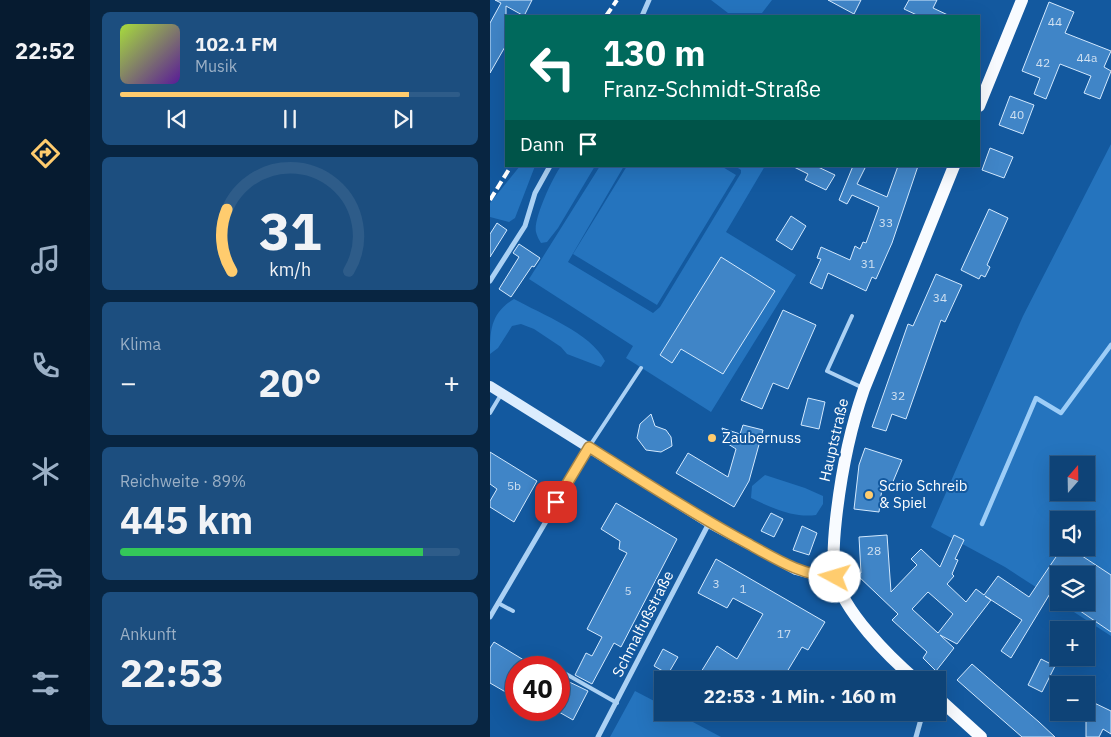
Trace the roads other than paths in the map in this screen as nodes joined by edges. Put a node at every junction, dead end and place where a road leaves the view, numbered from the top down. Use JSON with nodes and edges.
{"nodes":[{"id":1,"x":649,"y":0,"type":"edge"},
{"id":2,"x":1022,"y":0,"type":"edge"},
{"id":3,"x":642,"y":15,"type":"edge"},
{"id":4,"x":980,"y":104,"type":"edge"},
{"id":5,"x":549,"y":167,"type":"edge"},
{"id":6,"x":954,"y":167,"type":"edge"},
{"id":7,"x":490,"y":282,"type":"edge"},
{"id":8,"x":852,"y":316,"type":"dead end"},
{"id":9,"x":641,"y":368,"type":"dead end"},
{"id":10,"x":490,"y":386,"type":"edge"},
{"id":11,"x":864,"y":389,"type":"junction"},
{"id":12,"x":502,"y":393,"type":"junction"},
{"id":13,"x":490,"y":413,"type":"edge"},
{"id":14,"x":589,"y":447,"type":"junction"},
{"id":15,"x":709,"y":523,"type":"junction"},
{"id":16,"x":835,"y":577,"type":"junction"},
{"id":17,"x":498,"y":603,"type":"junction"},
{"id":18,"x":512,"y":611,"type":"dead end"},
{"id":19,"x":490,"y":617,"type":"edge"},
{"id":20,"x":907,"y":671,"type":"edge"},
{"id":21,"x":570,"y":676,"type":"edge"},
{"id":22,"x":617,"y":703,"type":"junction"},
{"id":23,"x":946,"y":705,"type":"edge"},
{"id":24,"x":920,"y":721,"type":"edge"},
{"id":25,"x":598,"y":737,"type":"edge"},
{"id":26,"x":916,"y":737,"type":"edge"},
{"id":27,"x":981,"y":737,"type":"edge"}],
"edges":[{"from":1,"to":3,"type":"street"},
{"from":2,"to":4,"type":"main road"},
{"from":5,"to":7,"type":"street"},
{"from":6,"to":11,"type":"main road","name":"Hauptstraße"},
{"from":8,"to":11,"type":"lane"},
{"from":9,"to":14,"type":"lane"},
{"from":10,"to":12,"type":"street"},
{"from":11,"to":16,"type":"main road","name":"Hauptstraße"},
{"from":12,"to":13,"type":"lane"},
{"from":12,"to":14,"type":"street"},
{"from":14,"to":15,"type":"street"},
{"from":14,"to":17,"type":"street"},
{"from":15,"to":16,"type":"street"},
{"from":15,"to":22,"type":"street","name":"Schmalfußstraße"},
{"from":16,"to":20,"type":"main road","name":"Hauptstraße"},
{"from":17,"to":18,"type":"lane"},
{"from":17,"to":19,"type":"street"},
{"from":21,"to":22,"type":"lane"},
{"from":22,"to":25,"type":"street","name":"Schmalfußstraße"},
{"from":23,"to":27,"type":"main road"},
{"from":24,"to":26,"type":"street"}]}
